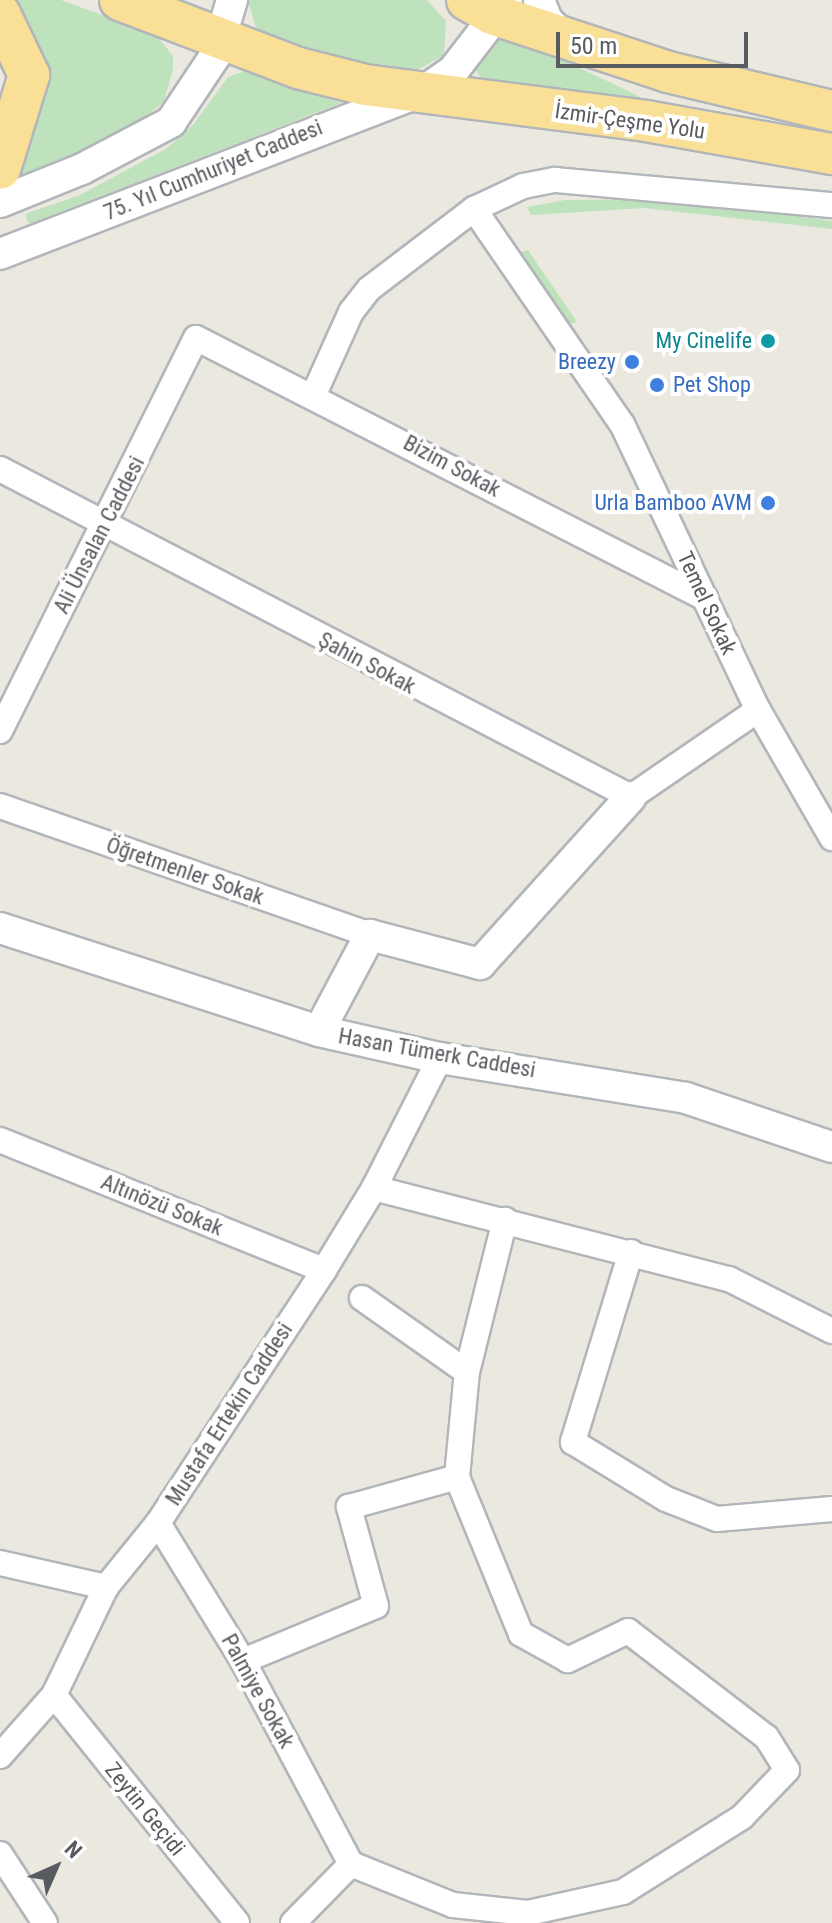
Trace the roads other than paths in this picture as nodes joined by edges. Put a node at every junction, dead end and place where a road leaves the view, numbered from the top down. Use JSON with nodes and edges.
{"nodes":[{"id":1,"x":120,"y":0,"type":"edge"},
{"id":2,"x":232,"y":0,"type":"edge"},
{"id":3,"x":539,"y":0,"type":"edge"},
{"id":4,"x":489,"y":5,"type":"edge"},
{"id":5,"x":0,"y":14,"type":"edge"},
{"id":6,"x":566,"y":39,"type":"junction"},
{"id":7,"x":223,"y":40,"type":"junction"},
{"id":8,"x":427,"y":89,"type":"junction"},
{"id":9,"x":832,"y":111,"type":"edge"},
{"id":10,"x":832,"y":154,"type":"edge"},
{"id":11,"x":0,"y":169,"type":"edge"},
{"id":12,"x":0,"y":202,"type":"edge"},
{"id":13,"x":832,"y":205,"type":"edge"},
{"id":14,"x":474,"y":209,"type":"junction"},
{"id":15,"x":0,"y":254,"type":"edge"},
{"id":16,"x":196,"y":338,"type":"joint"},
{"id":17,"x":314,"y":394,"type":"junction"},
{"id":18,"x":0,"y":469,"type":"edge"},
{"id":19,"x":105,"y":525,"type":"junction"},
{"id":20,"x":705,"y":598,"type":"junction"},
{"id":21,"x":758,"y":710,"type":"junction"},
{"id":22,"x":0,"y":731,"type":"edge"},
{"id":23,"x":631,"y":797,"type":"junction"},
{"id":24,"x":0,"y":806,"type":"edge"},
{"id":25,"x":832,"y":838,"type":"edge"},
{"id":26,"x":0,"y":928,"type":"edge"},
{"id":27,"x":370,"y":935,"type":"junction"},
{"id":28,"x":319,"y":1031,"type":"junction"},
{"id":29,"x":440,"y":1058,"type":"junction"},
{"id":30,"x":0,"y":1140,"type":"edge"},
{"id":31,"x":832,"y":1147,"type":"edge"},
{"id":32,"x":374,"y":1188,"type":"junction"},
{"id":33,"x":505,"y":1220,"type":"junction"},
{"id":34,"x":631,"y":1252,"type":"junction"},
{"id":35,"x":324,"y":1270,"type":"junction"},
{"id":36,"x":362,"y":1298,"type":"dead end"},
{"id":37,"x":832,"y":1331,"type":"edge"},
{"id":38,"x":467,"y":1372,"type":"junction"},
{"id":39,"x":457,"y":1477,"type":"junction"},
{"id":40,"x":832,"y":1509,"type":"edge"},
{"id":41,"x":158,"y":1523,"type":"junction"},
{"id":42,"x":0,"y":1563,"type":"edge"},
{"id":43,"x":106,"y":1587,"type":"junction"},
{"id":44,"x":243,"y":1661,"type":"junction"},
{"id":45,"x":54,"y":1695,"type":"junction"},
{"id":46,"x":0,"y":1756,"type":"edge"},
{"id":47,"x":0,"y":1854,"type":"edge"},
{"id":48,"x":351,"y":1864,"type":"junction"},
{"id":49,"x":45,"y":1923,"type":"edge"},
{"id":50,"x":237,"y":1923,"type":"edge"},
{"id":51,"x":293,"y":1923,"type":"edge"}],
"edges":[{"from":1,"to":7,"type":"highway"},
{"from":2,"to":7,"type":"street"},
{"from":3,"to":6,"type":"street"},
{"from":4,"to":6,"type":"highway"},
{"from":4,"to":8,"type":"street","name":"75. Yıl Cumhuriyet Caddesi"},
{"from":5,"to":11,"type":"highway"},
{"from":6,"to":9,"type":"highway"},
{"from":7,"to":8,"type":"highway","name":"İzmir-Çeşme Yolu"},
{"from":7,"to":12,"type":"street"},
{"from":8,"to":10,"type":"highway","name":"İzmir-Çeşme Yolu"},
{"from":8,"to":15,"type":"street","name":"75. Yıl Cumhuriyet Caddesi"},
{"from":13,"to":14,"type":"street"},
{"from":14,"to":17,"type":"street"},
{"from":14,"to":20,"type":"street","name":"Temel Sokak"},
{"from":16,"to":17,"type":"street","name":"Bizim Sokak"},
{"from":16,"to":19,"type":"street","name":"Ali Ünsalan Caddesi"},
{"from":17,"to":20,"type":"street","name":"Bizim Sokak"},
{"from":18,"to":19,"type":"street","name":"Şahin Sokak"},
{"from":19,"to":22,"type":"street","name":"Ali Ünsalan Caddesi"},
{"from":19,"to":23,"type":"street","name":"Şahin Sokak"},
{"from":20,"to":21,"type":"street","name":"Temel Sokak"},
{"from":21,"to":23,"type":"street"},
{"from":21,"to":25,"type":"street","name":"Temel Sokak"},
{"from":23,"to":27,"type":"street"},
{"from":24,"to":27,"type":"street","name":"Öğretmenler Sokak"},
{"from":26,"to":28,"type":"street","name":"Hasan Tümerk Caddesi"},
{"from":27,"to":28,"type":"street"},
{"from":28,"to":29,"type":"street","name":"Hasan Tümerk Caddesi"},
{"from":29,"to":31,"type":"street","name":"Hasan Tümerk Caddesi"},
{"from":29,"to":32,"type":"street","name":"Mustafa Ertekin Caddesi"},
{"from":30,"to":35,"type":"street","name":"Altınözü Sokak"},
{"from":32,"to":33,"type":"street"},
{"from":32,"to":35,"type":"street","name":"Mustafa Ertekin Caddesi"},
{"from":33,"to":34,"type":"street"},
{"from":33,"to":38,"type":"street"},
{"from":34,"to":37,"type":"street"},
{"from":34,"to":40,"type":"street"},
{"from":35,"to":41,"type":"street","name":"Mustafa Ertekin Caddesi"},
{"from":36,"to":38,"type":"street"},
{"from":38,"to":39,"type":"street"},
{"from":39,"to":44,"type":"street"},
{"from":39,"to":48,"type":"street"},
{"from":41,"to":43,"type":"street","name":"Mustafa Ertekin Caddesi"},
{"from":41,"to":44,"type":"street","name":"Palmiye Sokak"},
{"from":42,"to":43,"type":"street"},
{"from":43,"to":45,"type":"street","name":"Mustafa Ertekin Caddesi"},
{"from":44,"to":48,"type":"street","name":"Palmiye Sokak"},
{"from":45,"to":46,"type":"street","name":"Mustafa Ertekin Caddesi"},
{"from":45,"to":50,"type":"street","name":"Zeytin Geçidi"},
{"from":47,"to":49,"type":"street"},
{"from":48,"to":51,"type":"street"}]}
